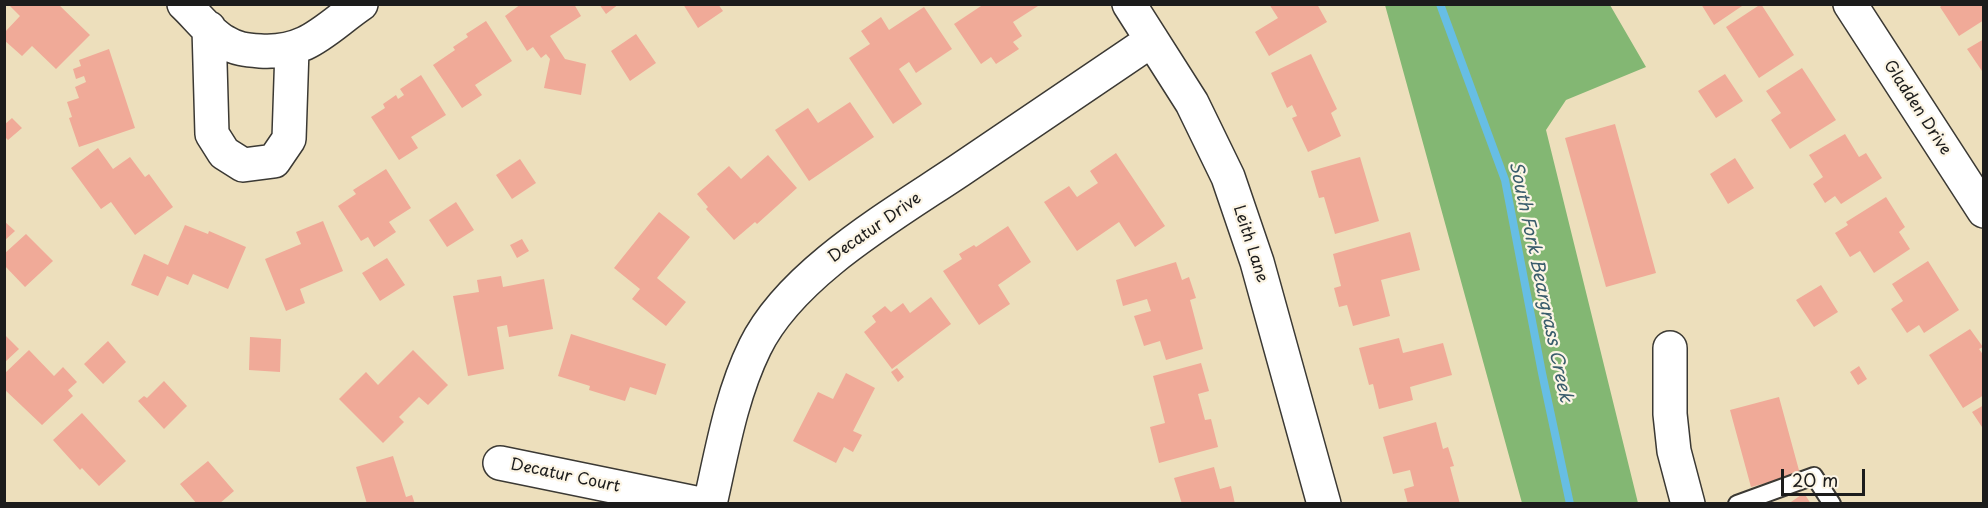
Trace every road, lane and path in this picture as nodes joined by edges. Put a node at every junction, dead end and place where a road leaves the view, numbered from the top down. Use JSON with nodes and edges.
{"nodes":[{"id":1,"x":184,"y":4,"type":"edge"},
{"id":2,"x":361,"y":4,"type":"edge"},
{"id":3,"x":1129,"y":4,"type":"edge"},
{"id":4,"x":1850,"y":4,"type":"edge"},
{"id":5,"x":209,"y":28,"type":"junction"},
{"id":6,"x":1152,"y":40,"type":"junction"},
{"id":7,"x":292,"y":49,"type":"junction"},
{"id":8,"x":1983,"y":211,"type":"edge"},
{"id":9,"x":1670,"y":348,"type":"dead end"},
{"id":10,"x":500,"y":463,"type":"dead end"},
{"id":11,"x":700,"y":504,"type":"edge"},
{"id":12,"x":710,"y":504,"type":"edge"},
{"id":13,"x":1324,"y":504,"type":"edge"},
{"id":14,"x":1688,"y":504,"type":"edge"},
{"id":15,"x":1737,"y":504,"type":"edge"},
{"id":16,"x":1832,"y":504,"type":"edge"}],
"edges":[{"from":1,"to":5,"type":"street"},
{"from":2,"to":7,"type":"street"},
{"from":3,"to":6,"type":"street","name":"Leith Lane"},
{"from":4,"to":8,"type":"street","name":"Gladden Drive"},
{"from":5,"to":7,"type":"street"},
{"from":5,"to":7,"type":"street"},
{"from":6,"to":12,"type":"street","name":"Decatur Drive"},
{"from":6,"to":13,"type":"street","name":"Leith Lane"},
{"from":9,"to":14,"type":"street"},
{"from":10,"to":11,"type":"street","name":"Decatur Court"},
{"from":15,"to":16,"type":"lane"}]}
